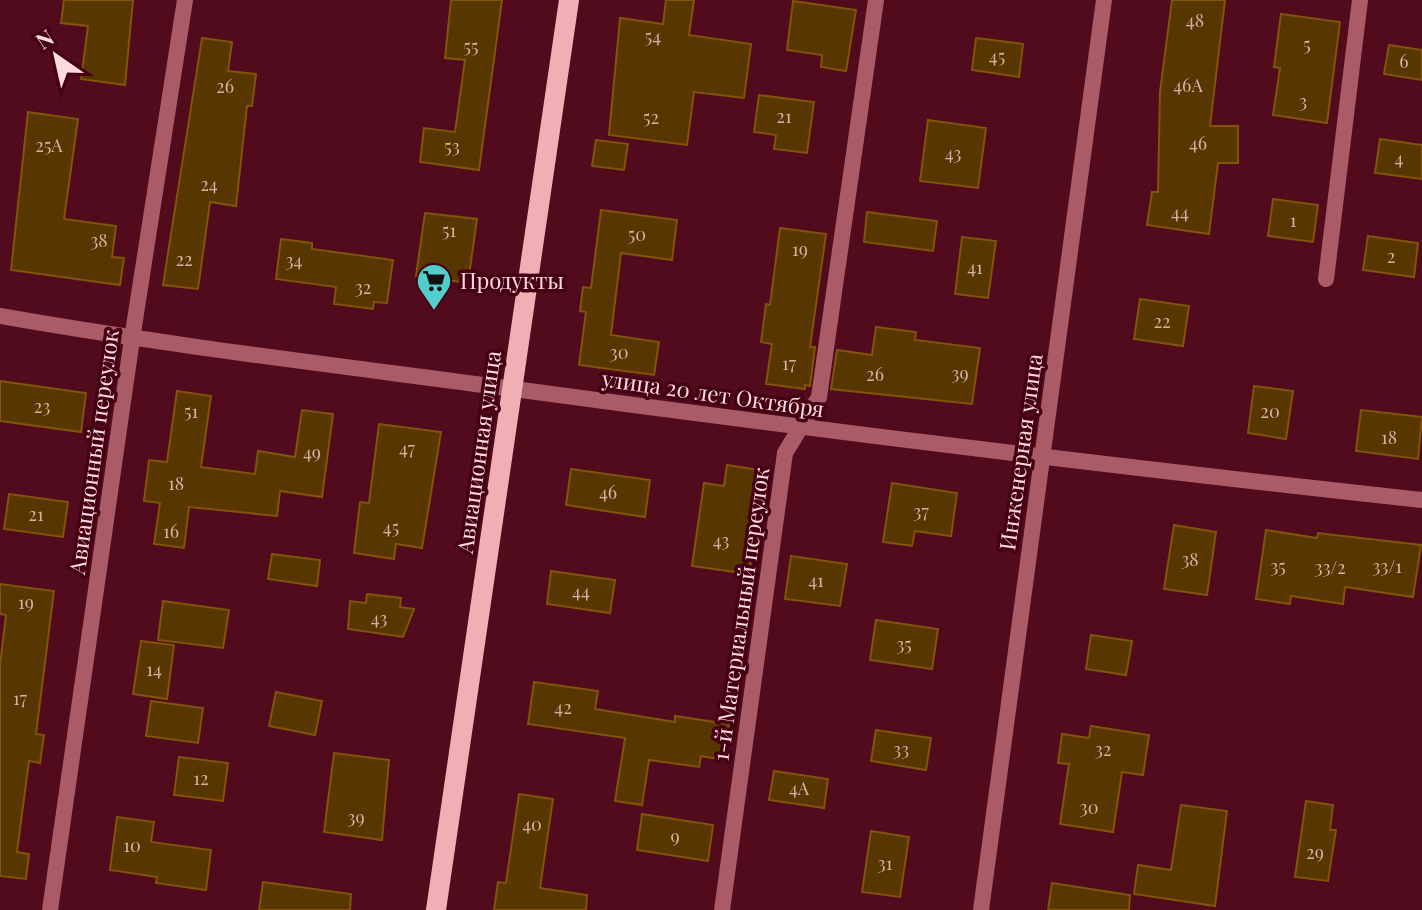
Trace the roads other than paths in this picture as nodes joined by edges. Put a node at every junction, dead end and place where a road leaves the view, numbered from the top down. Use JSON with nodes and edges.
{"nodes":[{"id":1,"x":185,"y":0,"type":"edge"},
{"id":2,"x":569,"y":0,"type":"edge"},
{"id":3,"x":876,"y":0,"type":"edge"},
{"id":4,"x":1104,"y":0,"type":"edge"},
{"id":5,"x":1360,"y":0,"type":"edge"},
{"id":6,"x":1326,"y":279,"type":"dead end"},
{"id":7,"x":0,"y":316,"type":"edge"},
{"id":8,"x":132,"y":339,"type":"junction"},
{"id":9,"x":512,"y":389,"type":"junction"},
{"id":10,"x":803,"y":429,"type":"junction"},
{"id":11,"x":1043,"y":459,"type":"junction"},
{"id":12,"x":1422,"y":500,"type":"edge"},
{"id":13,"x":50,"y":910,"type":"edge"},
{"id":14,"x":436,"y":910,"type":"edge"},
{"id":15,"x":722,"y":910,"type":"edge"},
{"id":16,"x":981,"y":910,"type":"edge"}],
"edges":[{"from":1,"to":8,"type":"street","name":"Авиационный переулок"},
{"from":2,"to":9,"type":"main road","name":"Авиационная улица"},
{"from":3,"to":10,"type":"street","name":"1-й Материальный переулок"},
{"from":4,"to":11,"type":"street","name":"Инженерная улица"},
{"from":5,"to":6,"type":"street"},
{"from":7,"to":8,"type":"street","name":"улица 20 лет Октября"},
{"from":8,"to":9,"type":"street","name":"улица 20 лет Октября"},
{"from":8,"to":13,"type":"street","name":"Авиационный переулок"},
{"from":9,"to":10,"type":"street","name":"улица 20 лет Октября"},
{"from":9,"to":14,"type":"main road","name":"Авиационная улица"},
{"from":10,"to":11,"type":"street","name":"улица 20 лет Октября"},
{"from":10,"to":15,"type":"street","name":"1-й Материальный переулок"},
{"from":11,"to":12,"type":"street","name":"улица 20 лет Октября"},
{"from":11,"to":16,"type":"street","name":"Инженерная улица"}]}
